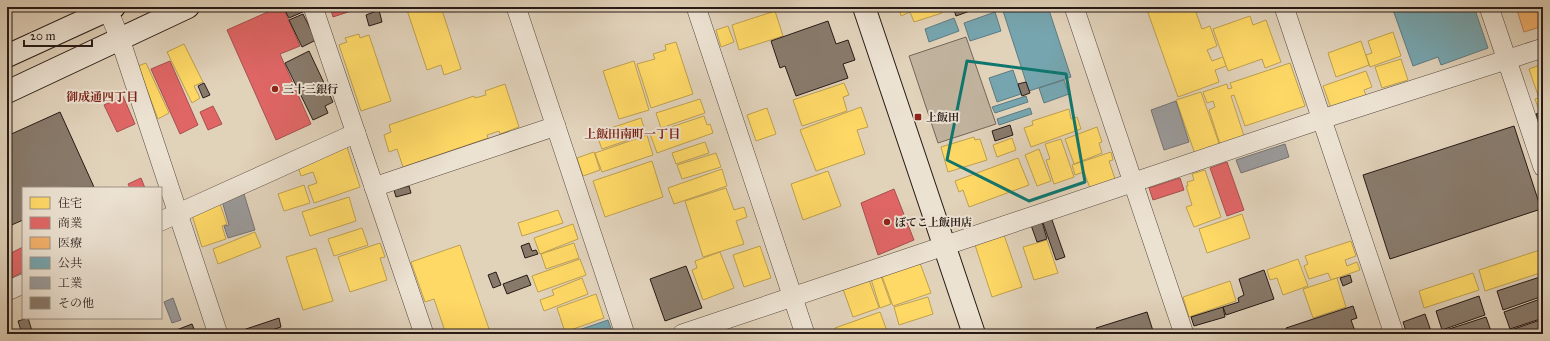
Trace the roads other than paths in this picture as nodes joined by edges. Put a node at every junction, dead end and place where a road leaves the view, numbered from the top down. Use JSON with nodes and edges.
{"nodes":[{"id":1,"x":188,"y":7,"type":"edge"},
{"id":2,"x":313,"y":7,"type":"edge"},
{"id":3,"x":516,"y":7,"type":"edge"},
{"id":4,"x":696,"y":7,"type":"edge"},
{"id":5,"x":864,"y":7,"type":"edge"},
{"id":6,"x":1074,"y":7,"type":"edge"},
{"id":7,"x":1284,"y":7,"type":"edge"},
{"id":8,"x":1490,"y":7,"type":"edge"},
{"id":9,"x":111,"y":8,"type":"edge"},
{"id":10,"x":120,"y":39,"type":"junction"},
{"id":11,"x":1543,"y":48,"type":"edge"},
{"id":12,"x":7,"y":56,"type":"edge"},
{"id":13,"x":1507,"y":60,"type":"junction"},
{"id":14,"x":7,"y":92,"type":"edge"},
{"id":15,"x":1322,"y":119,"type":"junction"},
{"id":16,"x":556,"y":126,"type":"junction"},
{"id":17,"x":356,"y":133,"type":"junction"},
{"id":18,"x":1543,"y":167,"type":"edge"},
{"id":19,"x":1133,"y":183,"type":"junction"},
{"id":20,"x":161,"y":187,"type":"edge"},
{"id":21,"x":374,"y":187,"type":"junction"},
{"id":22,"x":162,"y":192,"type":"edge"},
{"id":23,"x":169,"y":217,"type":"edge"},
{"id":24,"x":944,"y":245,"type":"junction"},
{"id":25,"x":22,"y":284,"type":"edge"},
{"id":26,"x":7,"y":291,"type":"edge"},
{"id":27,"x":793,"y":297,"type":"junction"},
{"id":28,"x":218,"y":334,"type":"edge"},
{"id":29,"x":424,"y":334,"type":"edge"},
{"id":30,"x":625,"y":334,"type":"edge"},
{"id":31,"x":682,"y":334,"type":"edge"},
{"id":32,"x":805,"y":334,"type":"edge"},
{"id":33,"x":974,"y":334,"type":"edge"},
{"id":34,"x":1184,"y":334,"type":"edge"},
{"id":35,"x":1394,"y":334,"type":"edge"}],
"edges":[{"from":1,"to":10,"type":"street"},
{"from":2,"to":17,"type":"street"},
{"from":3,"to":16,"type":"street"},
{"from":4,"to":27,"type":"street"},
{"from":5,"to":24,"type":"street"},
{"from":6,"to":19,"type":"street"},
{"from":7,"to":15,"type":"street"},
{"from":8,"to":13,"type":"street"},
{"from":9,"to":10,"type":"street"},
{"from":9,"to":12,"type":"street"},
{"from":10,"to":14,"type":"street"},
{"from":10,"to":20,"type":"street"},
{"from":11,"to":13,"type":"street"},
{"from":13,"to":15,"type":"street"},
{"from":13,"to":18,"type":"street"},
{"from":15,"to":19,"type":"street"},
{"from":15,"to":35,"type":"street"},
{"from":16,"to":21,"type":"street"},
{"from":16,"to":30,"type":"street"},
{"from":17,"to":21,"type":"street"},
{"from":17,"to":23,"type":"street"},
{"from":19,"to":24,"type":"street"},
{"from":19,"to":34,"type":"street"},
{"from":21,"to":29,"type":"street"},
{"from":22,"to":23,"type":"street"},
{"from":23,"to":28,"type":"street"},
{"from":24,"to":27,"type":"street"},
{"from":24,"to":33,"type":"street"},
{"from":25,"to":26,"type":"street"},
{"from":27,"to":31,"type":"street"},
{"from":27,"to":32,"type":"street"}]}
